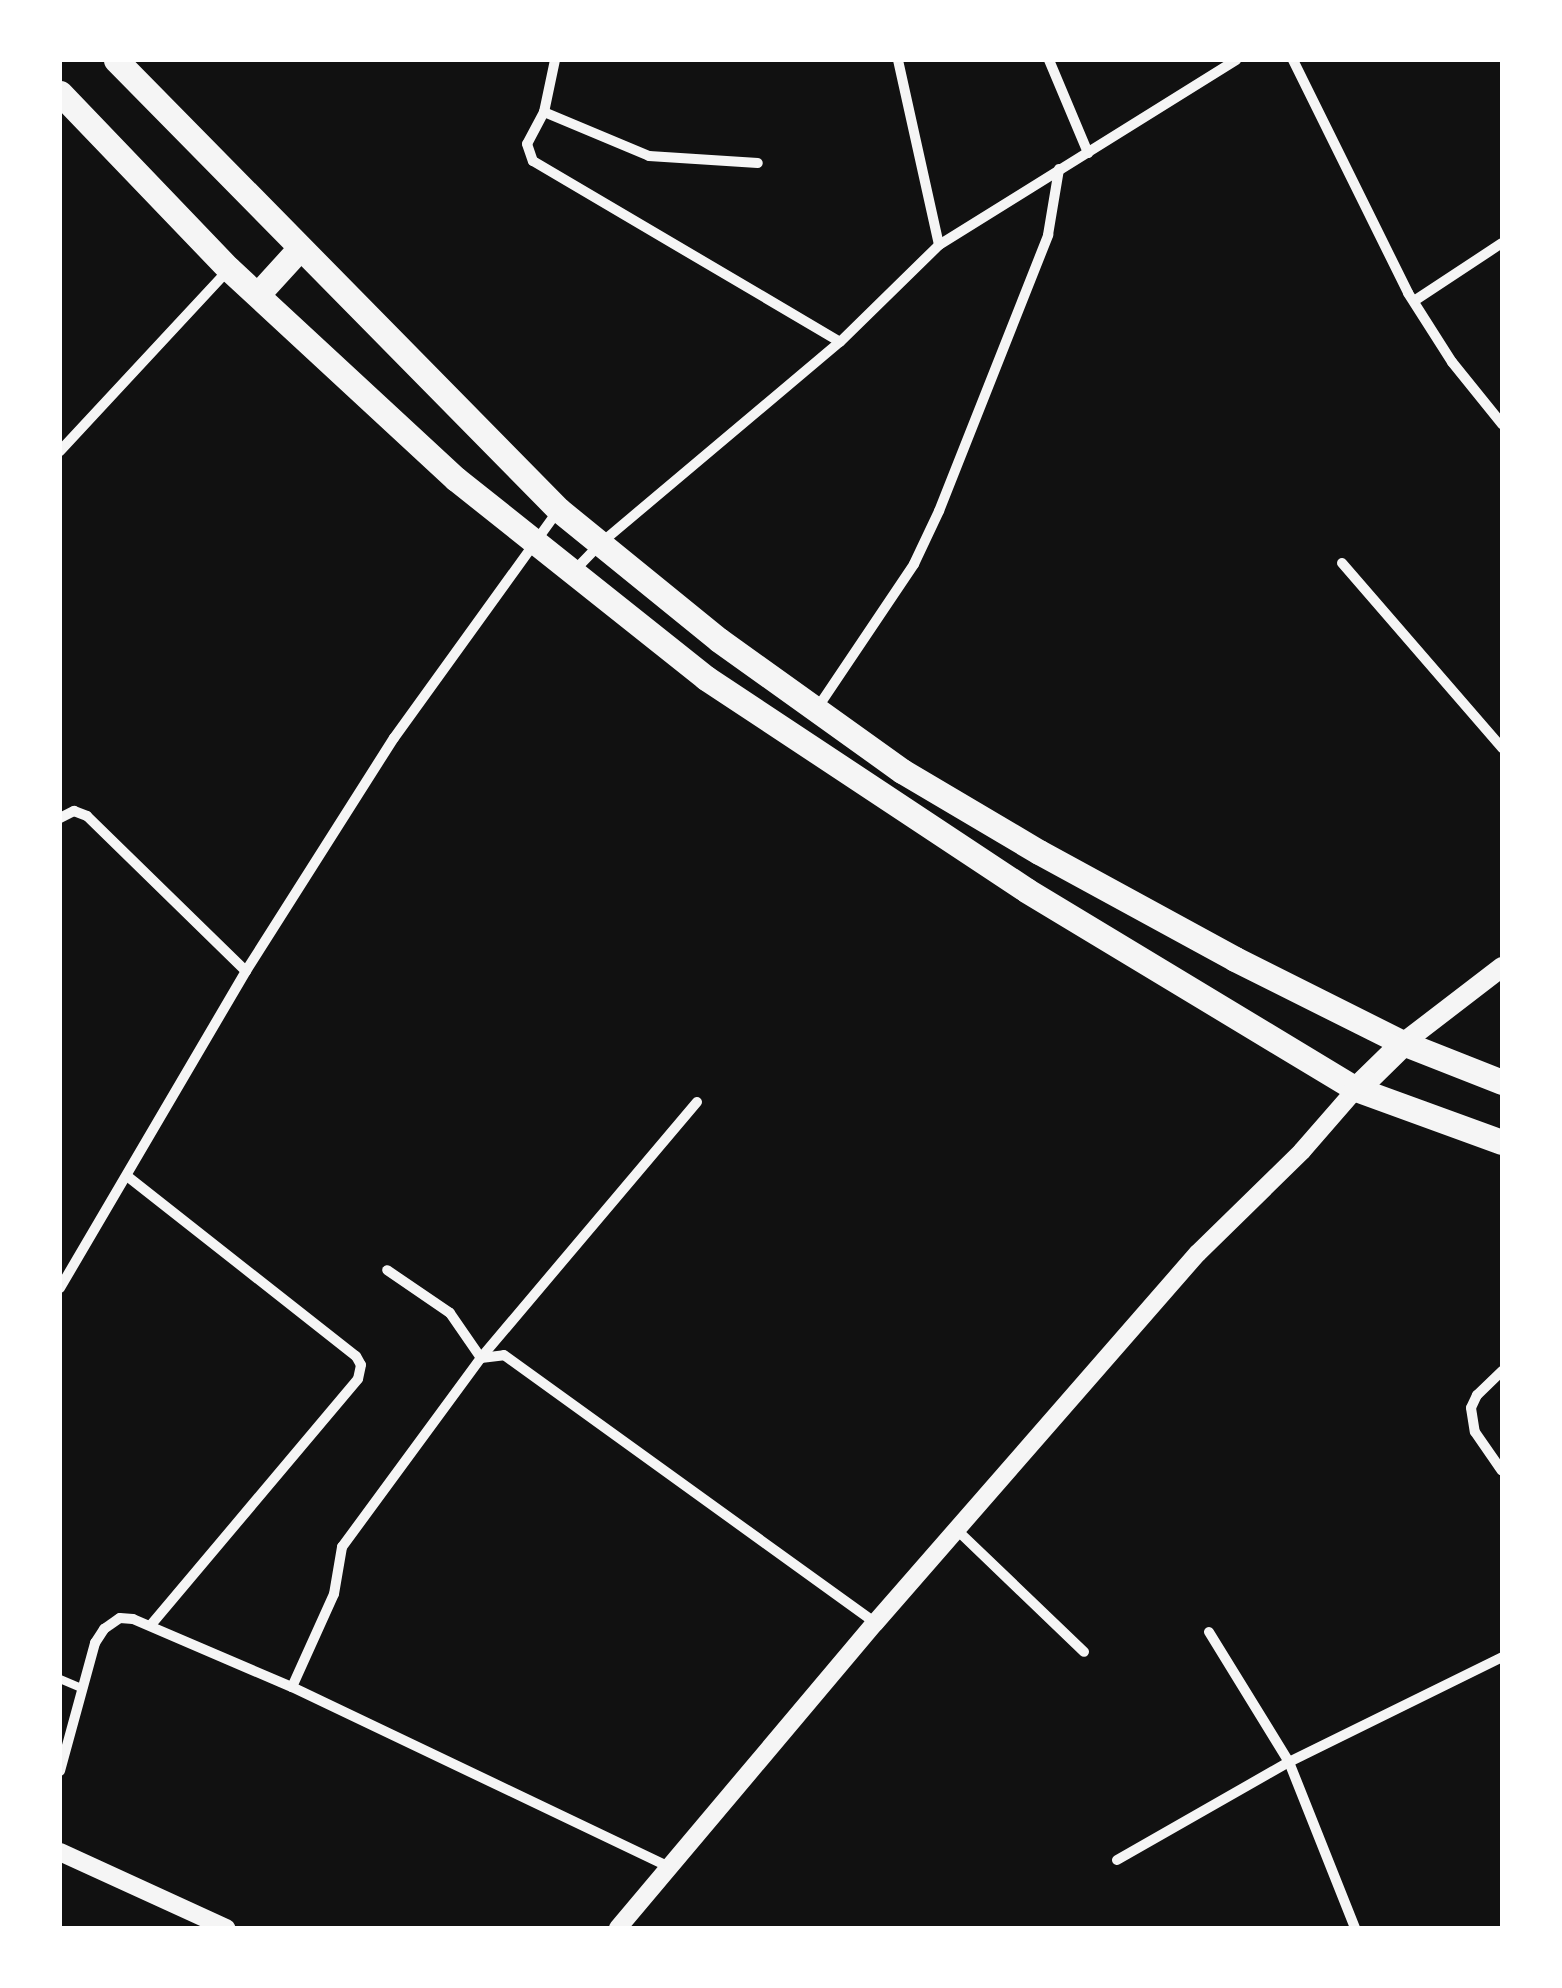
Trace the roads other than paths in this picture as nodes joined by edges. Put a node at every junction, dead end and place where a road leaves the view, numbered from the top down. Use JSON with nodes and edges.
{"nodes":[{"id":1,"x":555,"y":60,"type":"edge"},
{"id":2,"x":898,"y":60,"type":"edge"},
{"id":3,"x":1049,"y":60,"type":"edge"},
{"id":4,"x":1236,"y":60,"type":"edge"},
{"id":5,"x":1292,"y":60,"type":"edge"},
{"id":6,"x":128,"y":65,"type":"edge"},
{"id":7,"x":60,"y":94,"type":"edge"},
{"id":8,"x":544,"y":112,"type":"junction"},
{"id":9,"x":1088,"y":153,"type":"junction"},
{"id":10,"x":758,"y":162,"type":"dead end"},
{"id":11,"x":1059,"y":169,"type":"junction"},
{"id":12,"x":1502,"y":243,"type":"edge"},
{"id":13,"x":938,"y":245,"type":"junction"},
{"id":14,"x":300,"y":248,"type":"junction"},
{"id":15,"x":229,"y":269,"type":"junction"},
{"id":16,"x":258,"y":294,"type":"junction"},
{"id":17,"x":1414,"y":301,"type":"junction"},
{"id":18,"x":840,"y":342,"type":"junction"},
{"id":19,"x":1502,"y":424,"type":"edge"},
{"id":20,"x":60,"y":451,"type":"edge"},
{"id":21,"x":559,"y":510,"type":"junction"},
{"id":22,"x":601,"y":542,"type":"junction"},
{"id":23,"x":532,"y":543,"type":"junction"},
{"id":24,"x":1342,"y":563,"type":"dead end"},
{"id":25,"x":573,"y":573,"type":"junction"},
{"id":26,"x":816,"y":711,"type":"junction"},
{"id":27,"x":1502,"y":748,"type":"edge"},
{"id":28,"x":60,"y":818,"type":"edge"},
{"id":29,"x":1502,"y":968,"type":"edge"},
{"id":30,"x":246,"y":971,"type":"junction"},
{"id":31,"x":1403,"y":1043,"type":"junction"},
{"id":32,"x":1502,"y":1082,"type":"edge"},
{"id":33,"x":1356,"y":1089,"type":"junction"},
{"id":34,"x":697,"y":1102,"type":"dead end"},
{"id":35,"x":1502,"y":1142,"type":"edge"},
{"id":36,"x":127,"y":1176,"type":"junction"},
{"id":37,"x":387,"y":1270,"type":"dead end"},
{"id":38,"x":60,"y":1288,"type":"edge"},
{"id":39,"x":481,"y":1358,"type":"junction"},
{"id":40,"x":1502,"y":1371,"type":"edge"},
{"id":41,"x":1502,"y":1471,"type":"edge"},
{"id":42,"x":957,"y":1530,"type":"junction"},
{"id":43,"x":875,"y":1622,"type":"junction"},
{"id":44,"x":152,"y":1624,"type":"junction"},
{"id":45,"x":1209,"y":1632,"type":"dead end"},
{"id":46,"x":1084,"y":1652,"type":"dead end"},
{"id":47,"x":1502,"y":1657,"type":"edge"},
{"id":48,"x":60,"y":1679,"type":"edge"},
{"id":49,"x":292,"y":1686,"type":"junction"},
{"id":50,"x":82,"y":1689,"type":"junction"},
{"id":51,"x":1289,"y":1762,"type":"junction"},
{"id":52,"x":60,"y":1771,"type":"edge"},
{"id":53,"x":60,"y":1852,"type":"edge"},
{"id":54,"x":1117,"y":1860,"type":"dead end"},
{"id":55,"x":669,"y":1867,"type":"junction"},
{"id":56,"x":226,"y":1928,"type":"edge"},
{"id":57,"x":618,"y":1928,"type":"edge"},
{"id":58,"x":1355,"y":1928,"type":"edge"}],
"edges":[{"from":1,"to":8,"type":"street"},
{"from":2,"to":13,"type":"street"},
{"from":3,"to":9,"type":"street"},
{"from":4,"to":9,"type":"street"},
{"from":5,"to":17,"type":"street"},
{"from":6,"to":14,"type":"highway"},
{"from":7,"to":15,"type":"highway"},
{"from":8,"to":10,"type":"street"},
{"from":8,"to":18,"type":"street"},
{"from":9,"to":11,"type":"street"},
{"from":11,"to":13,"type":"street"},
{"from":11,"to":26,"type":"street"},
{"from":12,"to":17,"type":"street"},
{"from":13,"to":18,"type":"street"},
{"from":14,"to":16,"type":"highway"},
{"from":14,"to":21,"type":"highway"},
{"from":15,"to":16,"type":"highway"},
{"from":15,"to":20,"type":"street"},
{"from":16,"to":23,"type":"highway"},
{"from":17,"to":19,"type":"street"},
{"from":18,"to":22,"type":"street"},
{"from":21,"to":22,"type":"highway"},
{"from":21,"to":23,"type":"street"},
{"from":22,"to":25,"type":"street"},
{"from":22,"to":26,"type":"highway"},
{"from":23,"to":25,"type":"highway"},
{"from":23,"to":30,"type":"street"},
{"from":24,"to":27,"type":"street"},
{"from":25,"to":33,"type":"highway"},
{"from":26,"to":31,"type":"highway"},
{"from":28,"to":30,"type":"street"},
{"from":29,"to":31,"type":"main road"},
{"from":30,"to":36,"type":"street"},
{"from":31,"to":32,"type":"highway"},
{"from":31,"to":33,"type":"highway"},
{"from":33,"to":35,"type":"highway"},
{"from":33,"to":42,"type":"street"},
{"from":34,"to":39,"type":"street"},
{"from":36,"to":38,"type":"street"},
{"from":36,"to":44,"type":"street"},
{"from":37,"to":39,"type":"street"},
{"from":39,"to":43,"type":"street"},
{"from":39,"to":49,"type":"street"},
{"from":40,"to":41,"type":"street"},
{"from":42,"to":43,"type":"street"},
{"from":42,"to":46,"type":"street"},
{"from":43,"to":55,"type":"street"},
{"from":44,"to":49,"type":"street"},
{"from":44,"to":50,"type":"street"},
{"from":45,"to":51,"type":"street"},
{"from":47,"to":51,"type":"street"},
{"from":48,"to":50,"type":"lane"},
{"from":49,"to":55,"type":"street"},
{"from":50,"to":52,"type":"street"},
{"from":51,"to":54,"type":"street"},
{"from":51,"to":58,"type":"street"},
{"from":53,"to":56,"type":"street"},
{"from":55,"to":57,"type":"street"}]}
